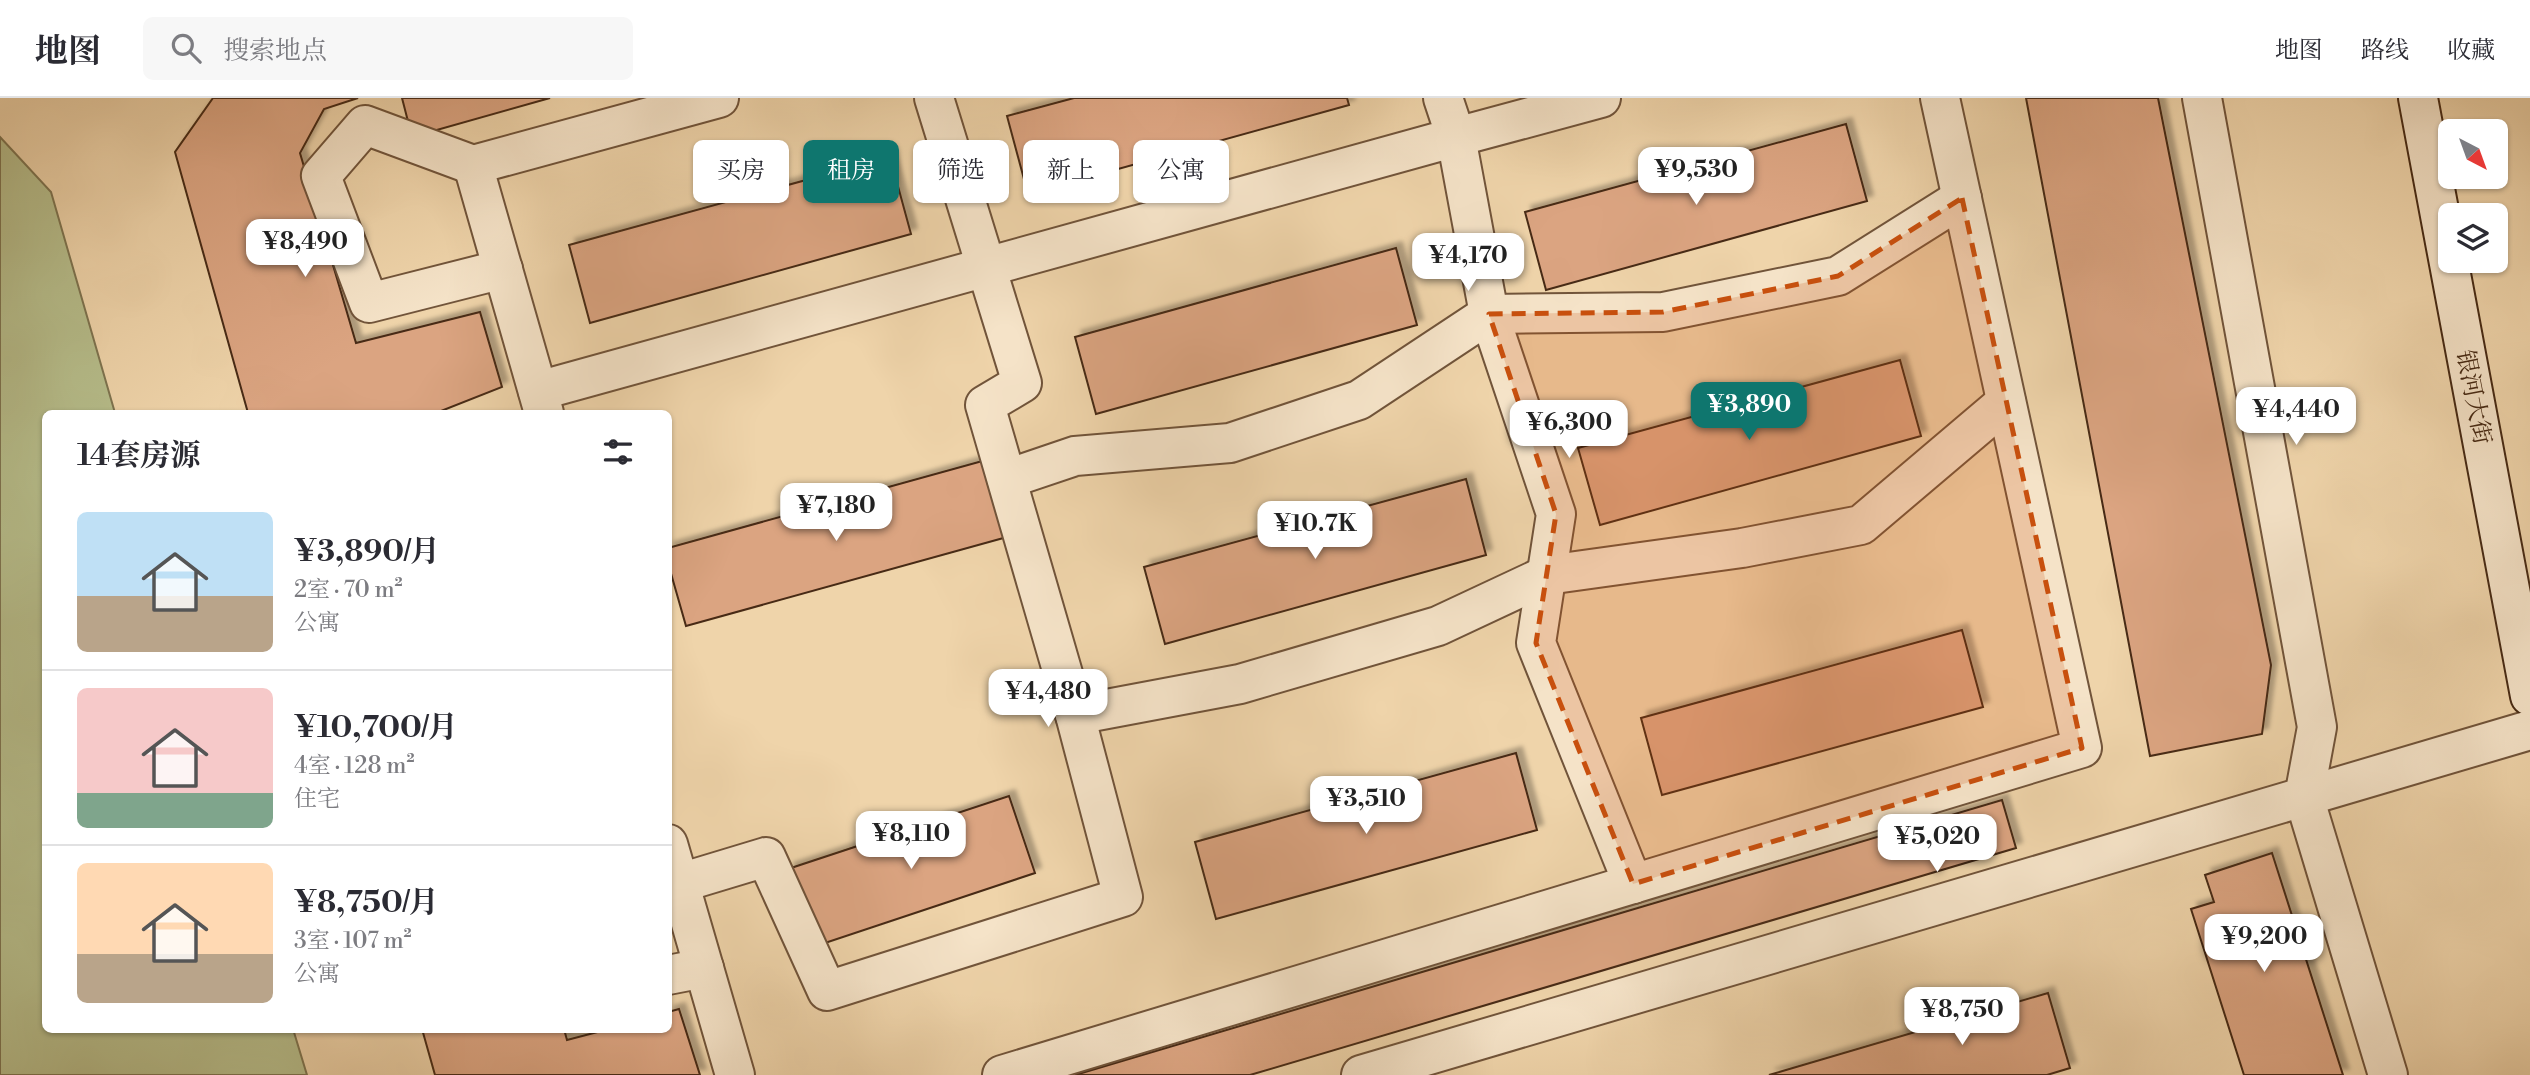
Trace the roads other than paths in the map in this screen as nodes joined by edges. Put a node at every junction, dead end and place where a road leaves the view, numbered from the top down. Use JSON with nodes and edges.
{"nodes":[{"id":1,"x":719,"y":98,"type":"edge"},
{"id":2,"x":934,"y":98,"type":"edge"},
{"id":3,"x":1443,"y":98,"type":"edge"},
{"id":4,"x":1601,"y":98,"type":"edge"},
{"id":5,"x":1940,"y":98,"type":"edge"},
{"id":6,"x":2202,"y":98,"type":"edge"},
{"id":7,"x":2418,"y":98,"type":"edge"},
{"id":8,"x":1455,"y":137,"type":"junction"},
{"id":9,"x":473,"y":165,"type":"junction"},
{"id":10,"x":1962,"y":198,"type":"junction"},
{"id":11,"x":986,"y":267,"type":"junction"},
{"id":12,"x":503,"y":269,"type":"junction"},
{"id":13,"x":1489,"y":314,"type":"junction"},
{"id":14,"x":541,"y":402,"type":"edge"},
{"id":15,"x":2006,"y":402,"type":"junction"},
{"id":16,"x":1007,"y":479,"type":"junction"},
{"id":17,"x":1547,"y":575,"type":"junction"},
{"id":18,"x":2530,"y":696,"type":"edge"},
{"id":19,"x":1075,"y":715,"type":"junction"},
{"id":20,"x":2530,"y":730,"type":"edge"},
{"id":21,"x":2304,"y":797,"type":"junction"},
{"id":22,"x":672,"y":857,"type":"edge"},
{"id":23,"x":680,"y":883,"type":"junction"},
{"id":24,"x":1633,"y":884,"type":"junction"},
{"id":25,"x":686,"y":971,"type":"edge"},
{"id":26,"x":735,"y":1075,"type":"edge"},
{"id":27,"x":1002,"y":1075,"type":"edge"},
{"id":28,"x":1361,"y":1075,"type":"edge"},
{"id":29,"x":2388,"y":1075,"type":"edge"}],
"edges":[{"from":1,"to":9,"type":"street"},
{"from":2,"to":11,"type":"street"},
{"from":3,"to":8,"type":"street"},
{"from":4,"to":8,"type":"street"},
{"from":5,"to":10,"type":"street"},
{"from":6,"to":21,"type":"street"},
{"from":7,"to":18,"type":"street","name":"银河大街"},
{"from":8,"to":11,"type":"street"},
{"from":8,"to":13,"type":"street"},
{"from":9,"to":12,"type":"street"},
{"from":9,"to":12,"type":"street"},
{"from":10,"to":13,"type":"street"},
{"from":10,"to":15,"type":"street"},
{"from":11,"to":14,"type":"street"},
{"from":11,"to":16,"type":"street"},
{"from":12,"to":14,"type":"street"},
{"from":13,"to":16,"type":"street"},
{"from":13,"to":17,"type":"street"},
{"from":15,"to":17,"type":"street"},
{"from":15,"to":24,"type":"street"},
{"from":16,"to":19,"type":"street"},
{"from":17,"to":19,"type":"street"},
{"from":17,"to":24,"type":"street"},
{"from":19,"to":23,"type":"street"},
{"from":20,"to":21,"type":"street"},
{"from":21,"to":28,"type":"street"},
{"from":21,"to":29,"type":"street"},
{"from":22,"to":23,"type":"street"},
{"from":23,"to":25,"type":"street"},
{"from":24,"to":27,"type":"street"},
{"from":25,"to":26,"type":"street"}]}
